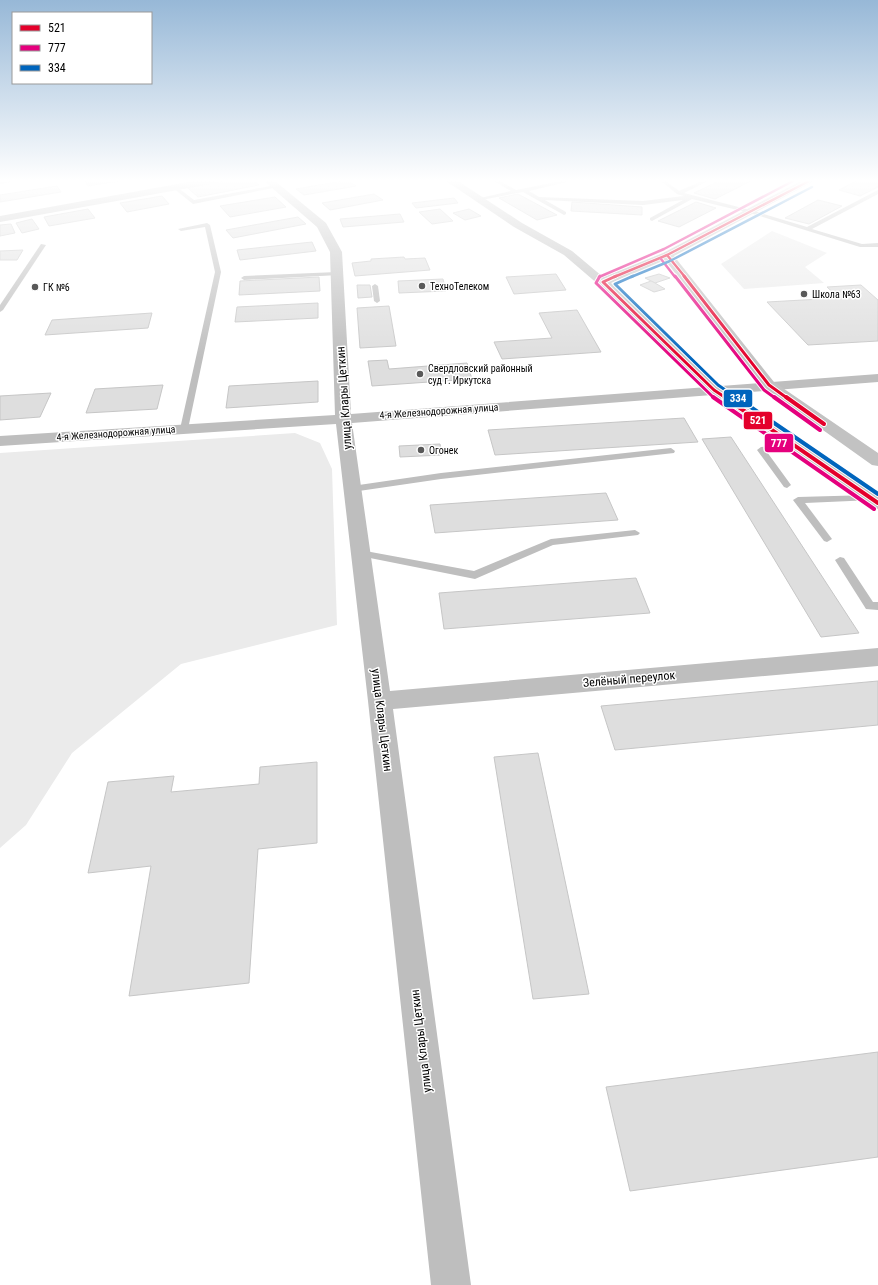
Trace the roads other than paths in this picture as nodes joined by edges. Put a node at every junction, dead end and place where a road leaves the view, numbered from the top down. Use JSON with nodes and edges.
{"nodes":[{"id":1,"x":211,"y":241,"type":"edge"},
{"id":2,"x":330,"y":241,"type":"edge"},
{"id":3,"x":547,"y":241,"type":"edge"},
{"id":4,"x":695,"y":241,"type":"edge"},
{"id":5,"x":846,"y":241,"type":"edge"},
{"id":6,"x":43,"y":245,"type":"dead end"},
{"id":7,"x":878,"y":245,"type":"edge"},
{"id":8,"x":667,"y":255,"type":"junction"},
{"id":9,"x":337,"y":274,"type":"junction"},
{"id":10,"x":244,"y":278,"type":"dead end"},
{"id":11,"x":603,"y":282,"type":"junction"},
{"id":12,"x":375,"y":286,"type":"dead end"},
{"id":13,"x":377,"y":301,"type":"dead end"},
{"id":14,"x":0,"y":310,"type":"edge"},
{"id":15,"x":878,"y":378,"type":"edge"},
{"id":16,"x":769,"y":386,"type":"junction"},
{"id":17,"x":714,"y":390,"type":"junction"},
{"id":18,"x":343,"y":418,"type":"junction"},
{"id":19,"x":184,"y":429,"type":"junction"},
{"id":20,"x":0,"y":441,"type":"edge"},
{"id":21,"x":795,"y":446,"type":"junction"},
{"id":22,"x":671,"y":451,"type":"dead end"},
{"id":23,"x":878,"y":461,"type":"edge"},
{"id":24,"x":787,"y":485,"type":"dead end"},
{"id":25,"x":352,"y":489,"type":"junction"},
{"id":26,"x":874,"y":501,"type":"edge"},
{"id":27,"x":635,"y":533,"type":"dead end"},
{"id":28,"x":827,"y":539,"type":"dead end"},
{"id":29,"x":360,"y":553,"type":"junction"},
{"id":30,"x":840,"y":560,"type":"dead end"},
{"id":31,"x":878,"y":606,"type":"edge"},
{"id":32,"x":878,"y":657,"type":"edge"},
{"id":33,"x":380,"y":701,"type":"junction"},
{"id":34,"x":451,"y":1285,"type":"edge"}],
"edges":[{"from":1,"to":19,"type":"lane"},
{"from":2,"to":9,"type":"street","name":"улица Клары Цеткин"},
{"from":3,"to":11,"type":"street"},
{"from":4,"to":8,"type":"street"},
{"from":5,"to":7,"type":"lane"},
{"from":6,"to":14,"type":"lane"},
{"from":8,"to":11,"type":"street"},
{"from":8,"to":16,"type":"street"},
{"from":9,"to":10,"type":"lane"},
{"from":9,"to":18,"type":"street","name":"улица Клары Цеткин"},
{"from":11,"to":17,"type":"street"},
{"from":12,"to":13,"type":"lane"},
{"from":15,"to":16,"type":"street","name":"4-я Железнодорожная улица"},
{"from":16,"to":17,"type":"street","name":"4-я Железнодорожная улица"},
{"from":16,"to":23,"type":"street"},
{"from":17,"to":18,"type":"street","name":"4-я Железнодорожная улица"},
{"from":17,"to":21,"type":"street"},
{"from":18,"to":19,"type":"street","name":"4-я Железнодорожная улица"},
{"from":18,"to":25,"type":"street","name":"улица Клары Цеткин"},
{"from":19,"to":20,"type":"street","name":"4-я Железнодорожная улица"},
{"from":21,"to":24,"type":"lane"},
{"from":21,"to":26,"type":"street"},
{"from":22,"to":25,"type":"lane"},
{"from":25,"to":29,"type":"street","name":"улица Клары Цеткин"},
{"from":26,"to":28,"type":"lane"},
{"from":27,"to":29,"type":"lane"},
{"from":29,"to":33,"type":"street","name":"улица Клары Цеткин"},
{"from":30,"to":31,"type":"lane"},
{"from":32,"to":33,"type":"street","name":"Зелёный переулок"},
{"from":33,"to":34,"type":"street","name":"улица Клары Цеткин"}]}
